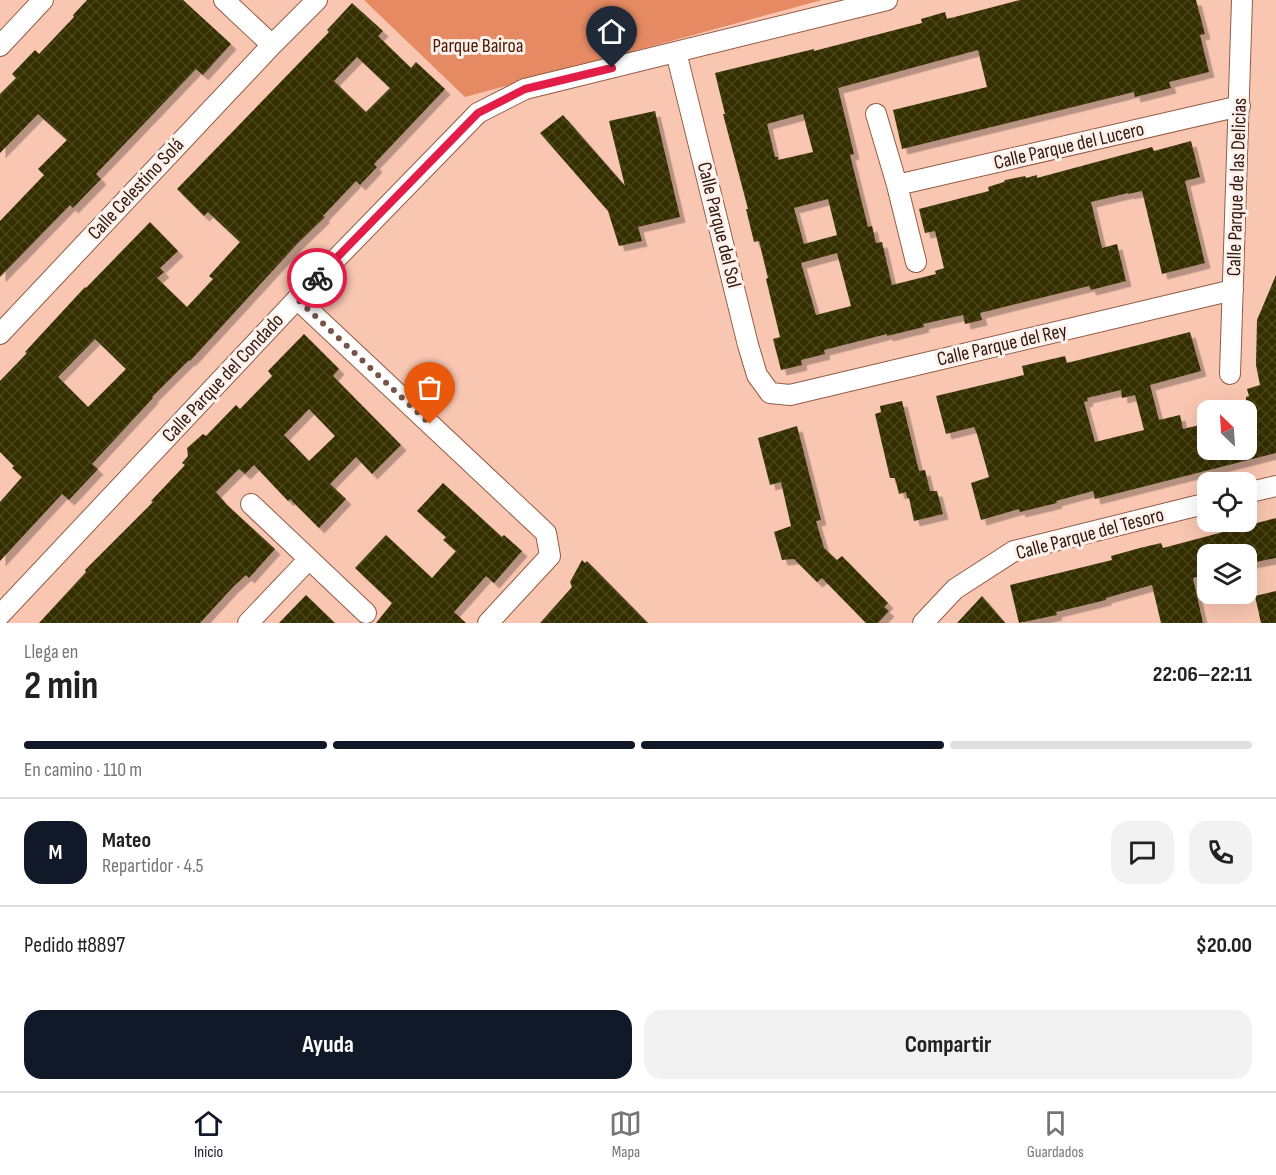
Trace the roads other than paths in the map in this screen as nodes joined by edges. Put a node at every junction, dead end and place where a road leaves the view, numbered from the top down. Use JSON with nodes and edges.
{"nodes":[{"id":1,"x":43,"y":0,"type":"edge"},
{"id":2,"x":224,"y":0,"type":"edge"},
{"id":3,"x":317,"y":0,"type":"edge"},
{"id":4,"x":887,"y":0,"type":"edge"},
{"id":5,"x":1242,"y":0,"type":"edge"},
{"id":6,"x":272,"y":45,"type":"junction"},
{"id":7,"x":0,"y":46,"type":"edge"},
{"id":8,"x":676,"y":52,"type":"junction"},
{"id":9,"x":1240,"y":106,"type":"junction"},
{"id":10,"x":876,"y":114,"type":"dead end"},
{"id":11,"x":897,"y":185,"type":"junction"},
{"id":12,"x":916,"y":262,"type":"dead end"},
{"id":13,"x":1233,"y":290,"type":"junction"},
{"id":14,"x":297,"y":299,"type":"junction"},
{"id":15,"x":0,"y":334,"type":"edge"},
{"id":16,"x":1230,"y":374,"type":"dead end"},
{"id":17,"x":770,"y":393,"type":"joint"},
{"id":18,"x":1276,"y":486,"type":"edge"},
{"id":19,"x":1257,"y":490,"type":"edge"},
{"id":20,"x":251,"y":504,"type":"dead end"},
{"id":21,"x":1197,"y":506,"type":"edge"},
{"id":22,"x":309,"y":559,"type":"junction"},
{"id":23,"x":366,"y":613,"type":"dead end"},
{"id":24,"x":0,"y":615,"type":"edge"},
{"id":25,"x":248,"y":623,"type":"edge"},
{"id":26,"x":488,"y":623,"type":"edge"},
{"id":27,"x":923,"y":623,"type":"edge"}],
"edges":[{"from":1,"to":7,"type":"street"},
{"from":2,"to":6,"type":"street"},
{"from":3,"to":6,"type":"street","name":"Calle Celestino Solá"},
{"from":4,"to":8,"type":"street","name":"Calle Parque del Condado"},
{"from":5,"to":9,"type":"street","name":"Calle Parque de las Delicias"},
{"from":6,"to":15,"type":"street","name":"Calle Celestino Solá"},
{"from":8,"to":14,"type":"street","name":"Calle Parque del Condado"},
{"from":8,"to":17,"type":"street","name":"Calle Parque del Sol"},
{"from":9,"to":11,"type":"street","name":"Calle Parque del Lucero"},
{"from":9,"to":13,"type":"street","name":"Calle Parque de las Delicias"},
{"from":10,"to":11,"type":"street"},
{"from":11,"to":12,"type":"street"},
{"from":13,"to":16,"type":"street","name":"Calle Parque de las Delicias"},
{"from":13,"to":17,"type":"street","name":"Calle Parque del Rey"},
{"from":14,"to":24,"type":"street","name":"Calle Parque del Condado"},
{"from":14,"to":26,"type":"street"},
{"from":18,"to":19,"type":"street"},
{"from":20,"to":22,"type":"street"},
{"from":21,"to":27,"type":"street","name":"Calle Parque del Tesoro"},
{"from":22,"to":23,"type":"street"},
{"from":22,"to":25,"type":"street"}]}
